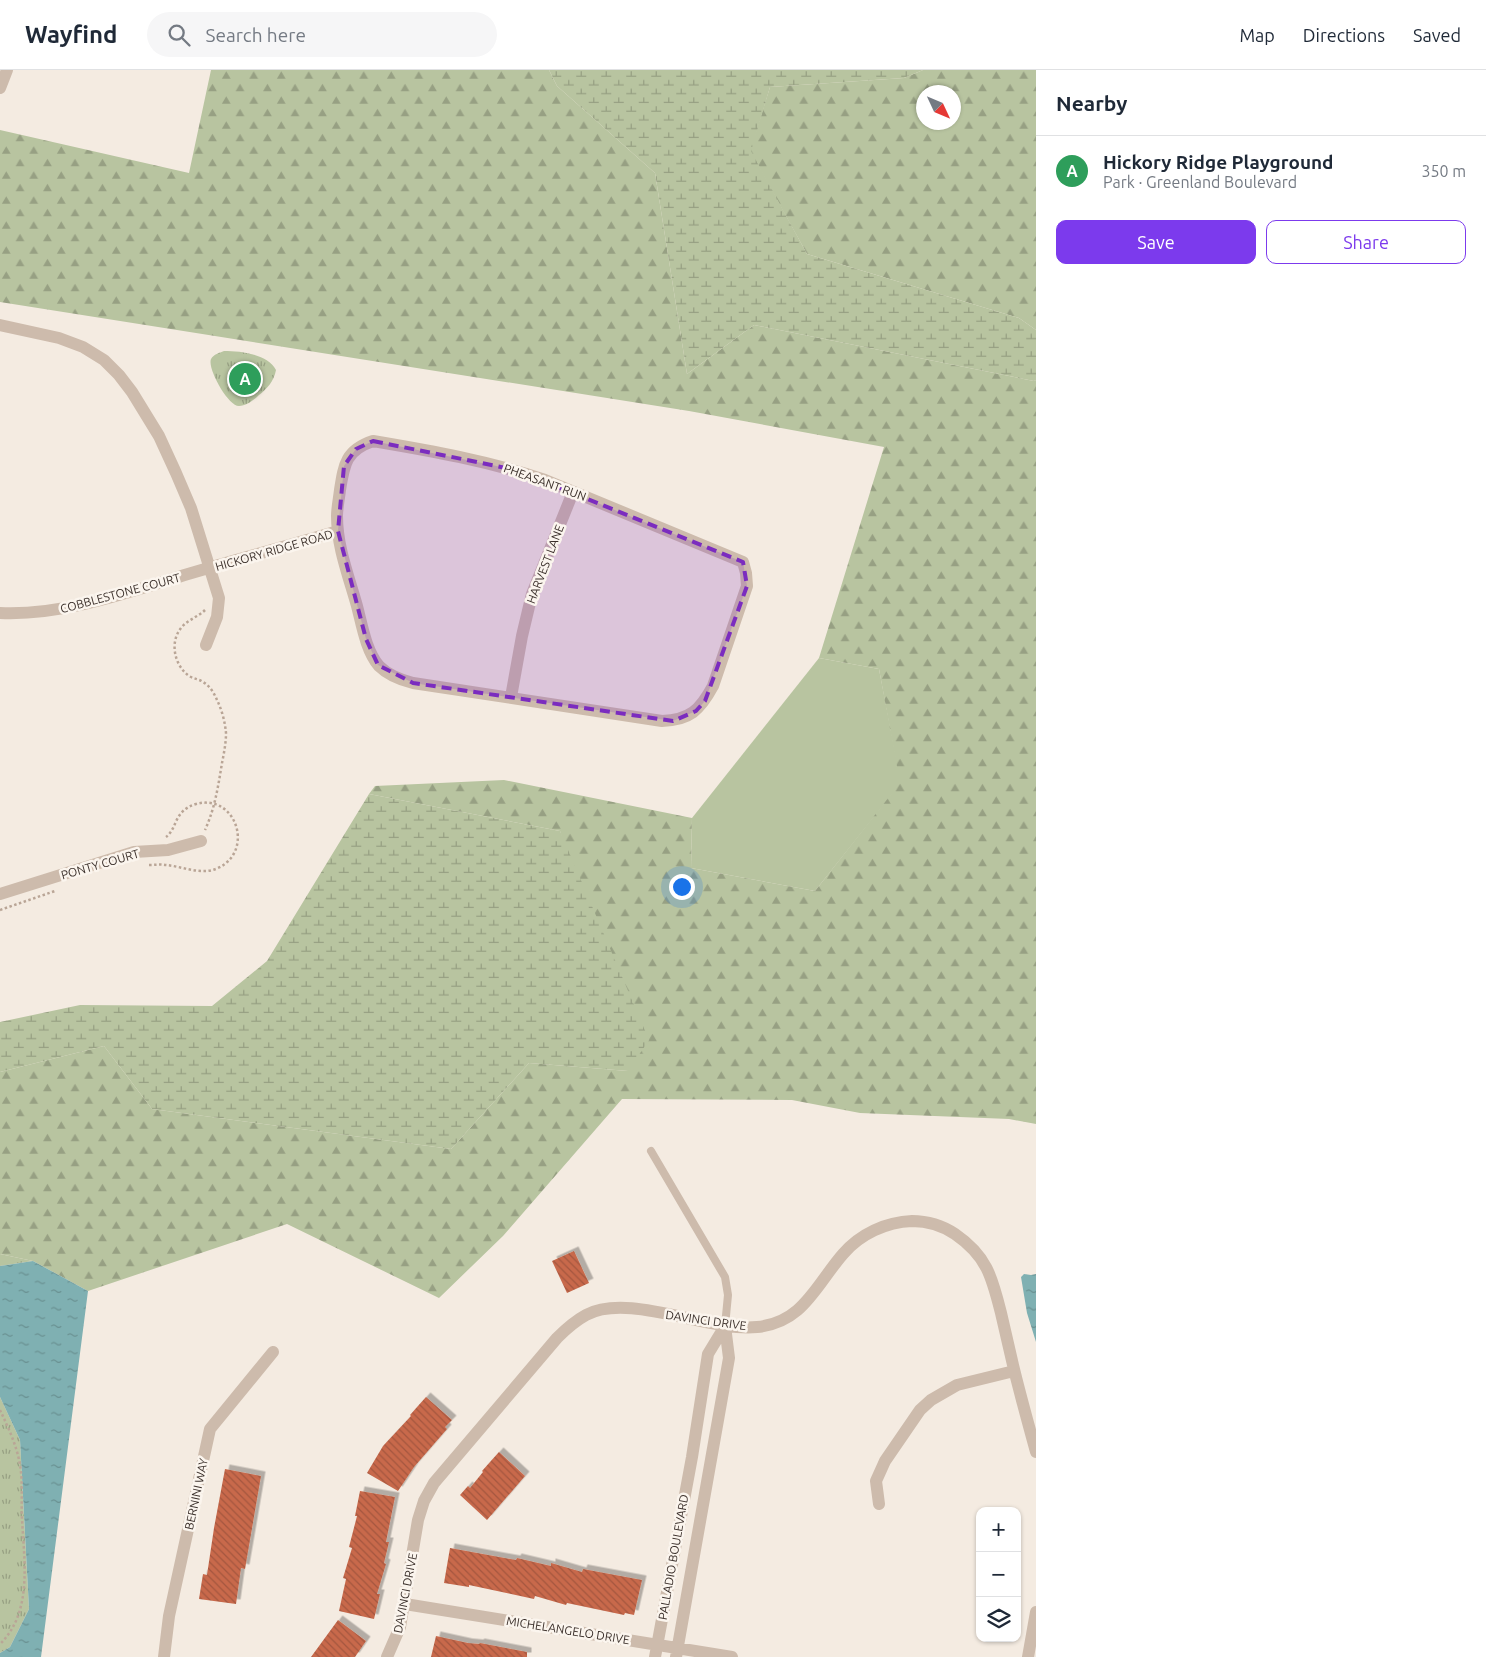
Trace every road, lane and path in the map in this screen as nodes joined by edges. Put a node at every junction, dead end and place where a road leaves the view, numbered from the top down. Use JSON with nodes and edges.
{"nodes":[{"id":1,"x":8,"y":70,"type":"edge"},
{"id":2,"x":0,"y":88,"type":"edge"},
{"id":3,"x":0,"y":325,"type":"edge"},
{"id":4,"x":573,"y":492,"type":"junction"},
{"id":5,"x":338,"y":532,"type":"junction"},
{"id":6,"x":209,"y":568,"type":"junction"},
{"id":7,"x":219,"y":598,"type":"junction"},
{"id":8,"x":0,"y":613,"type":"edge"},
{"id":9,"x":206,"y":645,"type":"dead end"},
{"id":10,"x":511,"y":697,"type":"junction"},
{"id":11,"x":215,"y":805,"type":"junction"},
{"id":12,"x":201,"y":841,"type":"joint"},
{"id":13,"x":142,"y":866,"type":"dead end"},
{"id":14,"x":63,"y":889,"type":"dead end"},
{"id":15,"x":0,"y":894,"type":"edge"},
{"id":16,"x":0,"y":910,"type":"edge"},
{"id":17,"x":651,"y":1151,"type":"dead end"},
{"id":18,"x":726,"y":1326,"type":"junction"},
{"id":19,"x":273,"y":1352,"type":"dead end"},
{"id":20,"x":1014,"y":1372,"type":"junction"},
{"id":21,"x":0,"y":1410,"type":"edge"},
{"id":22,"x":1036,"y":1452,"type":"edge"},
{"id":23,"x":692,"y":1457,"type":"junction"},
{"id":24,"x":711,"y":1462,"type":"junction"},
{"id":25,"x":879,"y":1504,"type":"dead end"},
{"id":26,"x":405,"y":1604,"type":"junction"},
{"id":27,"x":1036,"y":1612,"type":"edge"},
{"id":28,"x":0,"y":1644,"type":"edge"},
{"id":29,"x":656,"y":1651,"type":"edge"},
{"id":30,"x":677,"y":1652,"type":"edge"},
{"id":31,"x":164,"y":1657,"type":"edge"},
{"id":32,"x":387,"y":1657,"type":"edge"},
{"id":33,"x":732,"y":1657,"type":"edge"},
{"id":34,"x":1028,"y":1657,"type":"edge"}],
"edges":[{"from":1,"to":2,"type":"street"},
{"from":3,"to":6,"type":"street"},
{"from":4,"to":5,"type":"street","name":"PHEASANT RUN"},
{"from":4,"to":10,"type":"street","name":"HARVEST LANE"},
{"from":4,"to":10,"type":"street","name":"PHEASANT RUN"},
{"from":5,"to":6,"type":"street","name":"HICKORY RIDGE ROAD"},
{"from":5,"to":10,"type":"street","name":"PHEASANT RUN"},
{"from":6,"to":7,"type":"street"},
{"from":6,"to":8,"type":"street","name":"COBBLESTONE COURT"},
{"from":7,"to":9,"type":"street"},
{"from":7,"to":11,"type":"path"},
{"from":11,"to":12,"type":"path"},
{"from":11,"to":13,"type":"path"},
{"from":12,"to":15,"type":"street","name":"PONTY COURT"},
{"from":14,"to":16,"type":"path"},
{"from":17,"to":18,"type":"lane"},
{"from":18,"to":20,"type":"street","name":"DAVINCI DRIVE"},
{"from":18,"to":23,"type":"street","name":"PALLADIO BOULEVARD"},
{"from":18,"to":24,"type":"street","name":"PALLADIO BOULEVARD"},
{"from":18,"to":26,"type":"street","name":"DAVINCI DRIVE"},
{"from":19,"to":31,"type":"street","name":"BERNINI WAY"},
{"from":20,"to":22,"type":"street","name":"DAVINCI DRIVE"},
{"from":20,"to":25,"type":"street"},
{"from":21,"to":28,"type":"path"},
{"from":23,"to":24,"type":"street"},
{"from":23,"to":29,"type":"street","name":"PALLADIO BOULEVARD"},
{"from":24,"to":30,"type":"street","name":"PALLADIO BOULEVARD"},
{"from":26,"to":29,"type":"street","name":"MICHELANGELO DRIVE"},
{"from":26,"to":32,"type":"street","name":"DAVINCI DRIVE"},
{"from":27,"to":34,"type":"street"},
{"from":29,"to":30,"type":"street","name":"MICHELANGELO DRIVE"},
{"from":30,"to":33,"type":"street","name":"MICHELANGELO DRIVE"}]}
